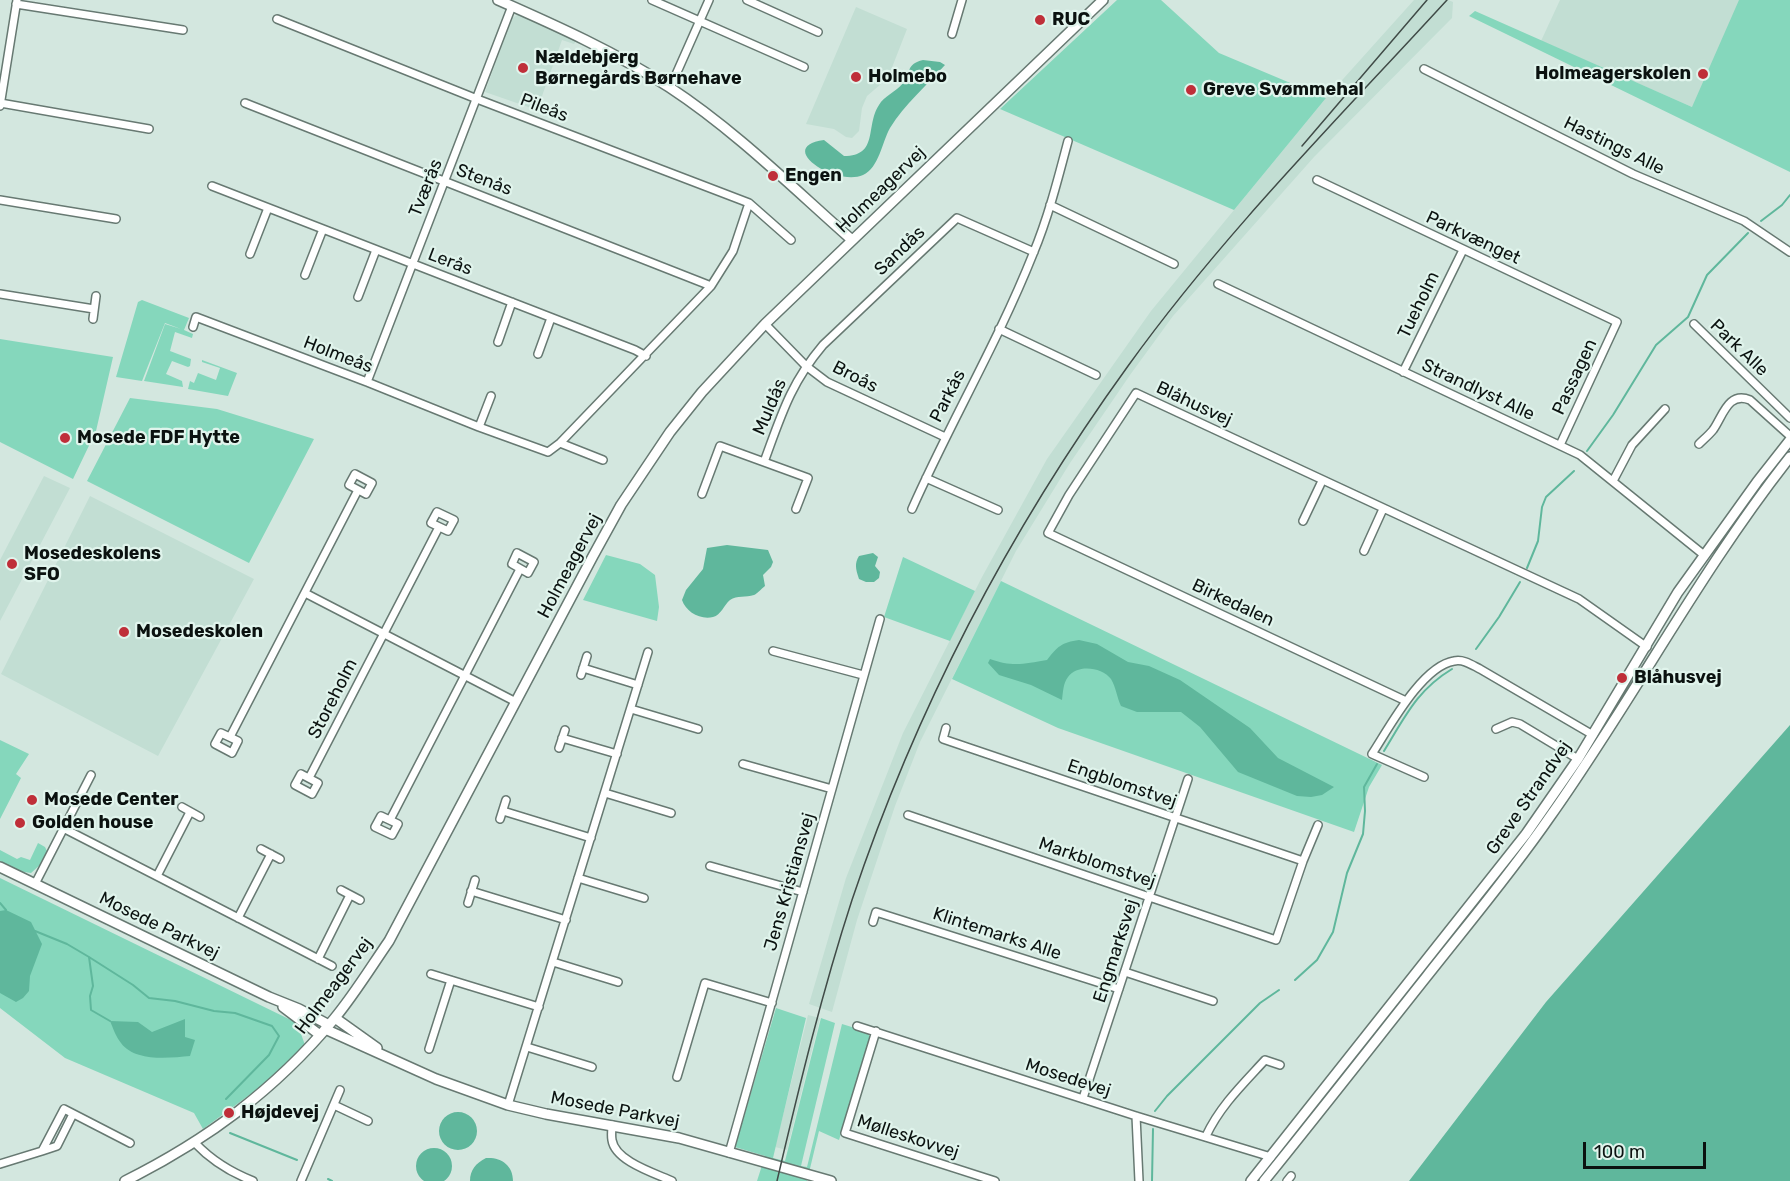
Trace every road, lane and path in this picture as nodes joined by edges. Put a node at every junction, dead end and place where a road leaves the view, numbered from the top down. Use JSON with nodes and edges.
{"nodes":[{"id":1,"x":498,"y":0,"type":"edge"},
{"id":2,"x":652,"y":0,"type":"edge"},
{"id":3,"x":709,"y":0,"type":"edge"},
{"id":4,"x":747,"y":0,"type":"edge"},
{"id":5,"x":962,"y":0,"type":"edge"},
{"id":6,"x":1103,"y":0,"type":"edge"},
{"id":7,"x":16,"y":2,"type":"edge"},
{"id":8,"x":512,"y":6,"type":"junction"},
{"id":9,"x":277,"y":19,"type":"dead end"},
{"id":10,"x":700,"y":21,"type":"junction"},
{"id":11,"x":183,"y":30,"type":"dead end"},
{"id":12,"x":818,"y":32,"type":"dead end"},
{"id":13,"x":951,"y":34,"type":"dead end"},
{"id":14,"x":804,"y":67,"type":"dead end"},
{"id":15,"x":1424,"y":69,"type":"dead end"},
{"id":16,"x":670,"y":88,"type":"junction"},
{"id":17,"x":477,"y":99,"type":"junction"},
{"id":18,"x":245,"y":103,"type":"dead end"},
{"id":19,"x":0,"y":104,"type":"edge"},
{"id":20,"x":149,"y":129,"type":"dead end"},
{"id":21,"x":1068,"y":141,"type":"dead end"},
{"id":22,"x":1317,"y":180,"type":"dead end"},
{"id":23,"x":445,"y":181,"type":"junction"},
{"id":24,"x":212,"y":186,"type":"dead end"},
{"id":25,"x":0,"y":200,"type":"edge"},
{"id":26,"x":749,"y":203,"type":"junction"},
{"id":27,"x":1050,"y":205,"type":"junction"},
{"id":28,"x":268,"y":208,"type":"junction"},
{"id":29,"x":116,"y":219,"type":"dead end"},
{"id":30,"x":323,"y":229,"type":"junction"},
{"id":31,"x":791,"y":240,"type":"dead end"},
{"id":32,"x":852,"y":240,"type":"junction"},
{"id":33,"x":376,"y":250,"type":"junction"},
{"id":34,"x":1463,"y":250,"type":"junction"},
{"id":35,"x":1034,"y":252,"type":"junction"},
{"id":36,"x":1790,"y":252,"type":"edge"},
{"id":37,"x":250,"y":254,"type":"dead end"},
{"id":38,"x":412,"y":263,"type":"junction"},
{"id":39,"x":1174,"y":264,"type":"dead end"},
{"id":40,"x":305,"y":275,"type":"dead end"},
{"id":41,"x":1218,"y":284,"type":"dead end"},
{"id":42,"x":711,"y":286,"type":"junction"},
{"id":43,"x":0,"y":294,"type":"edge"},
{"id":44,"x":96,"y":296,"type":"dead end"},
{"id":45,"x":358,"y":297,"type":"dead end"},
{"id":46,"x":512,"y":302,"type":"junction"},
{"id":47,"x":94,"y":309,"type":"junction"},
{"id":48,"x":551,"y":318,"type":"junction"},
{"id":49,"x":93,"y":319,"type":"dead end"},
{"id":50,"x":1617,"y":322,"type":"joint"},
{"id":51,"x":765,"y":324,"type":"junction"},
{"id":52,"x":1694,"y":324,"type":"dead end"},
{"id":53,"x":193,"y":327,"type":"dead end"},
{"id":54,"x":999,"y":329,"type":"junction"},
{"id":55,"x":498,"y":342,"type":"dead end"},
{"id":56,"x":538,"y":354,"type":"dead end"},
{"id":57,"x":646,"y":356,"type":"junction"},
{"id":58,"x":806,"y":366,"type":"junction"},
{"id":59,"x":1403,"y":372,"type":"junction"},
{"id":60,"x":1096,"y":375,"type":"dead end"},
{"id":61,"x":367,"y":382,"type":"junction"},
{"id":62,"x":491,"y":396,"type":"dead end"},
{"id":63,"x":1665,"y":409,"type":"dead end"},
{"id":64,"x":1790,"y":418,"type":"edge"},
{"id":65,"x":479,"y":427,"type":"junction"},
{"id":66,"x":945,"y":437,"type":"junction"},
{"id":67,"x":1790,"y":438,"type":"edge"},
{"id":68,"x":560,"y":443,"type":"junction"},
{"id":69,"x":1699,"y":444,"type":"dead end"},
{"id":70,"x":1560,"y":445,"type":"junction"},
{"id":71,"x":1790,"y":457,"type":"edge"},
{"id":72,"x":603,"y":460,"type":"dead end"},
{"id":73,"x":764,"y":462,"type":"junction"},
{"id":74,"x":926,"y":478,"type":"junction"},
{"id":75,"x":1322,"y":481,"type":"junction"},
{"id":76,"x":1613,"y":481,"type":"junction"},
{"id":77,"x":358,"y":490,"type":"dead end"},
{"id":78,"x":702,"y":494,"type":"dead end"},
{"id":79,"x":796,"y":509,"type":"dead end"},
{"id":80,"x":912,"y":509,"type":"dead end"},
{"id":81,"x":1383,"y":509,"type":"junction"},
{"id":82,"x":998,"y":510,"type":"dead end"},
{"id":83,"x":1304,"y":521,"type":"dead end"},
{"id":84,"x":439,"y":527,"type":"dead end"},
{"id":85,"x":1048,"y":533,"type":"joint"},
{"id":86,"x":1364,"y":552,"type":"dead end"},
{"id":87,"x":1704,"y":555,"type":"junction"},
{"id":88,"x":520,"y":569,"type":"dead end"},
{"id":89,"x":304,"y":593,"type":"junction"},
{"id":90,"x":880,"y":619,"type":"dead end"},
{"id":91,"x":384,"y":634,"type":"junction"},
{"id":92,"x":1647,"y":646,"type":"junction"},
{"id":93,"x":773,"y":651,"type":"dead end"},
{"id":94,"x":648,"y":652,"type":"dead end"},
{"id":95,"x":587,"y":656,"type":"dead end"},
{"id":96,"x":863,"y":675,"type":"junction"},
{"id":97,"x":465,"y":676,"type":"junction"},
{"id":98,"x":638,"y":685,"type":"junction"},
{"id":99,"x":1406,"y":701,"type":"junction"},
{"id":100,"x":516,"y":702,"type":"junction"},
{"id":101,"x":631,"y":709,"type":"junction"},
{"id":102,"x":946,"y":728,"type":"dead end"},
{"id":103,"x":698,"y":729,"type":"dead end"},
{"id":104,"x":1496,"y":729,"type":"dead end"},
{"id":105,"x":1593,"y":735,"type":"junction"},
{"id":106,"x":230,"y":737,"type":"dead end"},
{"id":107,"x":559,"y":748,"type":"dead end"},
{"id":108,"x":616,"y":754,"type":"junction"},
{"id":109,"x":1578,"y":759,"type":"junction"},
{"id":110,"x":743,"y":764,"type":"dead end"},
{"id":111,"x":91,"y":775,"type":"dead end"},
{"id":112,"x":1424,"y":777,"type":"dead end"},
{"id":113,"x":309,"y":778,"type":"dead end"},
{"id":114,"x":1188,"y":778,"type":"dead end"},
{"id":115,"x":832,"y":789,"type":"junction"},
{"id":116,"x":605,"y":793,"type":"junction"},
{"id":117,"x":506,"y":800,"type":"dead end"},
{"id":118,"x":182,"y":807,"type":"dead end"},
{"id":119,"x":502,"y":811,"type":"junction"},
{"id":120,"x":190,"y":812,"type":"junction"},
{"id":121,"x":671,"y":813,"type":"dead end"},
{"id":122,"x":908,"y":815,"type":"dead end"},
{"id":123,"x":200,"y":817,"type":"dead end"},
{"id":124,"x":1175,"y":818,"type":"junction"},
{"id":125,"x":500,"y":819,"type":"dead end"},
{"id":126,"x":390,"y":820,"type":"dead end"},
{"id":127,"x":1317,"y":825,"type":"dead end"},
{"id":128,"x":63,"y":828,"type":"junction"},
{"id":129,"x":591,"y":838,"type":"junction"},
{"id":130,"x":261,"y":849,"type":"dead end"},
{"id":131,"x":271,"y":854,"type":"junction"},
{"id":132,"x":280,"y":859,"type":"dead end"},
{"id":133,"x":1303,"y":861,"type":"junction"},
{"id":134,"x":710,"y":866,"type":"dead end"},
{"id":135,"x":0,"y":867,"type":"edge"},
{"id":136,"x":157,"y":876,"type":"junction"},
{"id":137,"x":579,"y":878,"type":"junction"},
{"id":138,"x":475,"y":880,"type":"dead end"},
{"id":139,"x":35,"y":884,"type":"junction"},
{"id":140,"x":341,"y":891,"type":"dead end"},
{"id":141,"x":471,"y":891,"type":"junction"},
{"id":142,"x":803,"y":892,"type":"junction"},
{"id":143,"x":351,"y":895,"type":"junction"},
{"id":144,"x":1149,"y":897,"type":"junction"},
{"id":145,"x":644,"y":898,"type":"dead end"},
{"id":146,"x":360,"y":900,"type":"dead end"},
{"id":147,"x":468,"y":903,"type":"dead end"},
{"id":148,"x":238,"y":918,"type":"junction"},
{"id":149,"x":566,"y":920,"type":"junction"},
{"id":150,"x":873,"y":922,"type":"dead end"},
{"id":151,"x":318,"y":959,"type":"junction"},
{"id":152,"x":553,"y":962,"type":"junction"},
{"id":153,"x":332,"y":966,"type":"dead end"},
{"id":154,"x":1125,"y":972,"type":"junction"},
{"id":155,"x":431,"y":974,"type":"dead end"},
{"id":156,"x":451,"y":980,"type":"junction"},
{"id":157,"x":618,"y":982,"type":"dead end"},
{"id":158,"x":1119,"y":989,"type":"junction"},
{"id":159,"x":1212,"y":1001,"type":"dead end"},
{"id":160,"x":772,"y":1003,"type":"junction"},
{"id":161,"x":539,"y":1007,"type":"junction"},
{"id":162,"x":857,"y":1026,"type":"dead end"},
{"id":163,"x":327,"y":1027,"type":"junction"},
{"id":164,"x":876,"y":1031,"type":"junction"},
{"id":165,"x":527,"y":1047,"type":"junction"},
{"id":166,"x":429,"y":1049,"type":"dead end"},
{"id":167,"x":397,"y":1060,"type":"junction"},
{"id":168,"x":1280,"y":1065,"type":"dead end"},
{"id":169,"x":592,"y":1067,"type":"dead end"},
{"id":170,"x":677,"y":1077,"type":"dead end"},
{"id":171,"x":340,"y":1090,"type":"dead end"},
{"id":172,"x":1083,"y":1098,"type":"junction"},
{"id":173,"x":508,"y":1105,"type":"junction"},
{"id":174,"x":334,"y":1106,"type":"junction"},
{"id":175,"x":1136,"y":1116,"type":"junction"},
{"id":176,"x":368,"y":1122,"type":"dead end"},
{"id":177,"x":612,"y":1125,"type":"junction"},
{"id":178,"x":1206,"y":1136,"type":"junction"},
{"id":179,"x":130,"y":1143,"type":"dead end"},
{"id":180,"x":195,"y":1143,"type":"junction"},
{"id":181,"x":729,"y":1153,"type":"junction"},
{"id":182,"x":1275,"y":1159,"type":"junction"},
{"id":183,"x":0,"y":1164,"type":"edge"},
{"id":184,"x":244,"y":1179,"type":"edge"},
{"id":185,"x":125,"y":1181,"type":"edge"},
{"id":186,"x":253,"y":1181,"type":"edge"},
{"id":187,"x":300,"y":1181,"type":"edge"},
{"id":188,"x":672,"y":1181,"type":"edge"},
{"id":189,"x":831,"y":1181,"type":"edge"},
{"id":190,"x":995,"y":1181,"type":"edge"},
{"id":191,"x":1139,"y":1181,"type":"edge"},
{"id":192,"x":1251,"y":1181,"type":"edge"},
{"id":193,"x":1264,"y":1181,"type":"edge"}],
"edges":[{"from":1,"to":8,"type":"street"},
{"from":2,"to":10,"type":"street"},
{"from":3,"to":10,"type":"street"},
{"from":4,"to":12,"type":"street"},
{"from":5,"to":13,"type":"street"},
{"from":6,"to":32,"type":"street","name":"Holmeagervej"},
{"from":7,"to":11,"type":"street"},
{"from":7,"to":19,"type":"street"},
{"from":8,"to":16,"type":"street"},
{"from":8,"to":17,"type":"street","name":"Tværås"},
{"from":9,"to":17,"type":"street","name":"Pileås"},
{"from":10,"to":14,"type":"street"},
{"from":10,"to":16,"type":"street"},
{"from":15,"to":36,"type":"street","name":"Hastings Alle"},
{"from":16,"to":32,"type":"street"},
{"from":17,"to":23,"type":"street","name":"Tværås"},
{"from":17,"to":26,"type":"street","name":"Pileås"},
{"from":18,"to":23,"type":"street","name":"Stenås"},
{"from":19,"to":20,"type":"street"},
{"from":21,"to":27,"type":"street","name":"Parkås"},
{"from":22,"to":34,"type":"street","name":"Parkvænget"},
{"from":23,"to":38,"type":"street","name":"Tværås"},
{"from":23,"to":42,"type":"street","name":"Stenås"},
{"from":24,"to":28,"type":"street","name":"Lerås"},
{"from":25,"to":29,"type":"street"},
{"from":26,"to":31,"type":"street","name":"Pileås"},
{"from":26,"to":42,"type":"street"},
{"from":27,"to":35,"type":"street","name":"Parkås"},
{"from":27,"to":39,"type":"street"},
{"from":28,"to":30,"type":"street","name":"Lerås"},
{"from":28,"to":37,"type":"street"},
{"from":30,"to":33,"type":"street","name":"Lerås"},
{"from":30,"to":40,"type":"street"},
{"from":32,"to":51,"type":"street","name":"Holmeagervej"},
{"from":33,"to":38,"type":"street","name":"Lerås"},
{"from":33,"to":45,"type":"street"},
{"from":34,"to":50,"type":"street","name":"Parkvænget"},
{"from":34,"to":59,"type":"street","name":"Tueholm"},
{"from":35,"to":54,"type":"street","name":"Parkås"},
{"from":35,"to":58,"type":"street","name":"Sandås"},
{"from":38,"to":46,"type":"street","name":"Lerås"},
{"from":38,"to":61,"type":"street","name":"Tværås"},
{"from":41,"to":59,"type":"street","name":"Strandlyst Alle"},
{"from":42,"to":57,"type":"street"},
{"from":43,"to":47,"type":"street"},
{"from":44,"to":47,"type":"street"},
{"from":46,"to":48,"type":"street","name":"Lerås"},
{"from":46,"to":55,"type":"street"},
{"from":47,"to":49,"type":"street"},
{"from":48,"to":56,"type":"street"},
{"from":48,"to":57,"type":"street","name":"Lerås"},
{"from":50,"to":70,"type":"street","name":"Passagen"},
{"from":51,"to":58,"type":"street","name":"Broås"},
{"from":51,"to":100,"type":"street","name":"Holmeagervej"},
{"from":52,"to":64,"type":"street","name":"Park Alle"},
{"from":53,"to":61,"type":"street","name":"Holmeås"},
{"from":54,"to":60,"type":"street"},
{"from":54,"to":66,"type":"street","name":"Parkås"},
{"from":57,"to":68,"type":"street"},
{"from":58,"to":66,"type":"street","name":"Broås"},
{"from":58,"to":73,"type":"street","name":"Muldås"},
{"from":59,"to":70,"type":"street","name":"Strandlyst Alle"},
{"from":61,"to":65,"type":"street","name":"Holmeås"},
{"from":62,"to":65,"type":"street"},
{"from":63,"to":76,"type":"street"},
{"from":65,"to":68,"type":"street","name":"Holmeås"},
{"from":66,"to":74,"type":"street","name":"Parkås"},
{"from":67,"to":69,"type":"street"},
{"from":67,"to":87,"type":"street","name":"Greve Strandvej"},
{"from":68,"to":72,"type":"street"},
{"from":70,"to":76,"type":"street","name":"Strandlyst Alle"},
{"from":71,"to":182,"type":"street","name":"Greve Strandvej"},
{"from":73,"to":78,"type":"street","name":"Muldås"},
{"from":73,"to":79,"type":"street","name":"Muldås"},
{"from":74,"to":80,"type":"street","name":"Parkås"},
{"from":74,"to":82,"type":"street"},
{"from":75,"to":81,"type":"street","name":"Blåhusvej"},
{"from":75,"to":83,"type":"street"},
{"from":75,"to":85,"type":"street","name":"Blåhusvej"},
{"from":76,"to":87,"type":"street","name":"Strandlyst Alle"},
{"from":77,"to":89,"type":"street"},
{"from":81,"to":86,"type":"street"},
{"from":81,"to":92,"type":"street","name":"Blåhusvej"},
{"from":84,"to":91,"type":"street","name":"Storeholm"},
{"from":85,"to":99,"type":"street","name":"Birkedalen"},
{"from":87,"to":92,"type":"street","name":"Greve Strandvej"},
{"from":88,"to":97,"type":"street"},
{"from":89,"to":91,"type":"street"},
{"from":89,"to":106,"type":"street"},
{"from":90,"to":96,"type":"street","name":"Jens Kristiansvej"},
{"from":91,"to":97,"type":"street"},
{"from":91,"to":113,"type":"street","name":"Storeholm"},
{"from":92,"to":105,"type":"street","name":"Greve Strandvej"},
{"from":93,"to":96,"type":"street"},
{"from":94,"to":98,"type":"street"},
{"from":95,"to":98,"type":"street"},
{"from":96,"to":115,"type":"street","name":"Jens Kristiansvej"},
{"from":97,"to":100,"type":"street"},
{"from":97,"to":126,"type":"street"},
{"from":98,"to":101,"type":"street"},
{"from":99,"to":105,"type":"street"},
{"from":99,"to":112,"type":"street"},
{"from":100,"to":163,"type":"street","name":"Holmeagervej"},
{"from":101,"to":103,"type":"street"},
{"from":101,"to":108,"type":"street"},
{"from":102,"to":124,"type":"street","name":"Engblomstvej"},
{"from":104,"to":109,"type":"street"},
{"from":105,"to":109,"type":"street","name":"Greve Strandvej"},
{"from":107,"to":108,"type":"street"},
{"from":108,"to":116,"type":"street"},
{"from":109,"to":182,"type":"street","name":"Greve Strandvej"},
{"from":110,"to":115,"type":"street"},
{"from":111,"to":128,"type":"street"},
{"from":114,"to":124,"type":"street","name":"Engmarksvej"},
{"from":115,"to":142,"type":"street","name":"Jens Kristiansvej"},
{"from":116,"to":121,"type":"street"},
{"from":116,"to":129,"type":"street"},
{"from":117,"to":119,"type":"street"},
{"from":118,"to":120,"type":"street"},
{"from":119,"to":125,"type":"street"},
{"from":119,"to":129,"type":"street"},
{"from":120,"to":123,"type":"street"},
{"from":120,"to":136,"type":"street"},
{"from":122,"to":144,"type":"street","name":"Markblomstvej"},
{"from":124,"to":133,"type":"street","name":"Engblomstvej"},
{"from":124,"to":144,"type":"street","name":"Engmarksvej"},
{"from":127,"to":133,"type":"street"},
{"from":128,"to":136,"type":"street"},
{"from":128,"to":139,"type":"street"},
{"from":129,"to":137,"type":"street"},
{"from":130,"to":131,"type":"street"},
{"from":131,"to":132,"type":"street"},
{"from":131,"to":148,"type":"street"},
{"from":133,"to":144,"type":"street","name":"Markblomstvej"},
{"from":134,"to":142,"type":"street"},
{"from":135,"to":139,"type":"street","name":"Mosede Parkvej"},
{"from":136,"to":148,"type":"street"},
{"from":137,"to":145,"type":"street"},
{"from":137,"to":149,"type":"street"},
{"from":138,"to":141,"type":"street"},
{"from":139,"to":163,"type":"street","name":"Mosede Parkvej"},
{"from":140,"to":143,"type":"street"},
{"from":141,"to":147,"type":"street"},
{"from":141,"to":149,"type":"street"},
{"from":142,"to":160,"type":"street","name":"Jens Kristiansvej"},
{"from":143,"to":146,"type":"street"},
{"from":143,"to":151,"type":"street"},
{"from":144,"to":154,"type":"street","name":"Engmarksvej"},
{"from":148,"to":151,"type":"street"},
{"from":149,"to":152,"type":"street"},
{"from":150,"to":158,"type":"street","name":"Klintemarks Alle"},
{"from":151,"to":153,"type":"street"},
{"from":152,"to":157,"type":"street"},
{"from":152,"to":161,"type":"street"},
{"from":154,"to":158,"type":"street","name":"Engmarksvej"},
{"from":154,"to":159,"type":"street"},
{"from":155,"to":156,"type":"street"},
{"from":156,"to":161,"type":"street"},
{"from":156,"to":166,"type":"street"},
{"from":158,"to":172,"type":"street","name":"Engmarksvej"},
{"from":160,"to":170,"type":"street"},
{"from":160,"to":181,"type":"street","name":"Jens Kristiansvej"},
{"from":161,"to":165,"type":"street"},
{"from":162,"to":164,"type":"street","name":"Mosedevej"},
{"from":163,"to":167,"type":"street","name":"Mosede Parkvej"},
{"from":163,"to":167,"type":"street","name":"Mosede Parkvej"},
{"from":163,"to":180,"type":"street","name":"Holmeagervej"},
{"from":164,"to":172,"type":"street","name":"Mosedevej"},
{"from":164,"to":190,"type":"street","name":"Mølleskovvej"},
{"from":165,"to":169,"type":"street"},
{"from":165,"to":173,"type":"street"},
{"from":167,"to":173,"type":"street","name":"Mosede Parkvej"},
{"from":168,"to":178,"type":"street"},
{"from":171,"to":174,"type":"street"},
{"from":172,"to":175,"type":"street","name":"Mosedevej"},
{"from":173,"to":177,"type":"street","name":"Mosede Parkvej"},
{"from":174,"to":176,"type":"street"},
{"from":174,"to":187,"type":"street"},
{"from":175,"to":178,"type":"street","name":"Mosedevej"},
{"from":175,"to":191,"type":"street"},
{"from":177,"to":181,"type":"street","name":"Mosede Parkvej"},
{"from":177,"to":188,"type":"street"},
{"from":178,"to":182,"type":"street","name":"Mosedevej"},
{"from":179,"to":183,"type":"street"},
{"from":180,"to":184,"type":"street"},
{"from":180,"to":185,"type":"street","name":"Holmeagervej"},
{"from":181,"to":189,"type":"street","name":"Mosede Parkvej"},
{"from":182,"to":192,"type":"street"},
{"from":182,"to":193,"type":"street"},
{"from":184,"to":186,"type":"street"}]}
